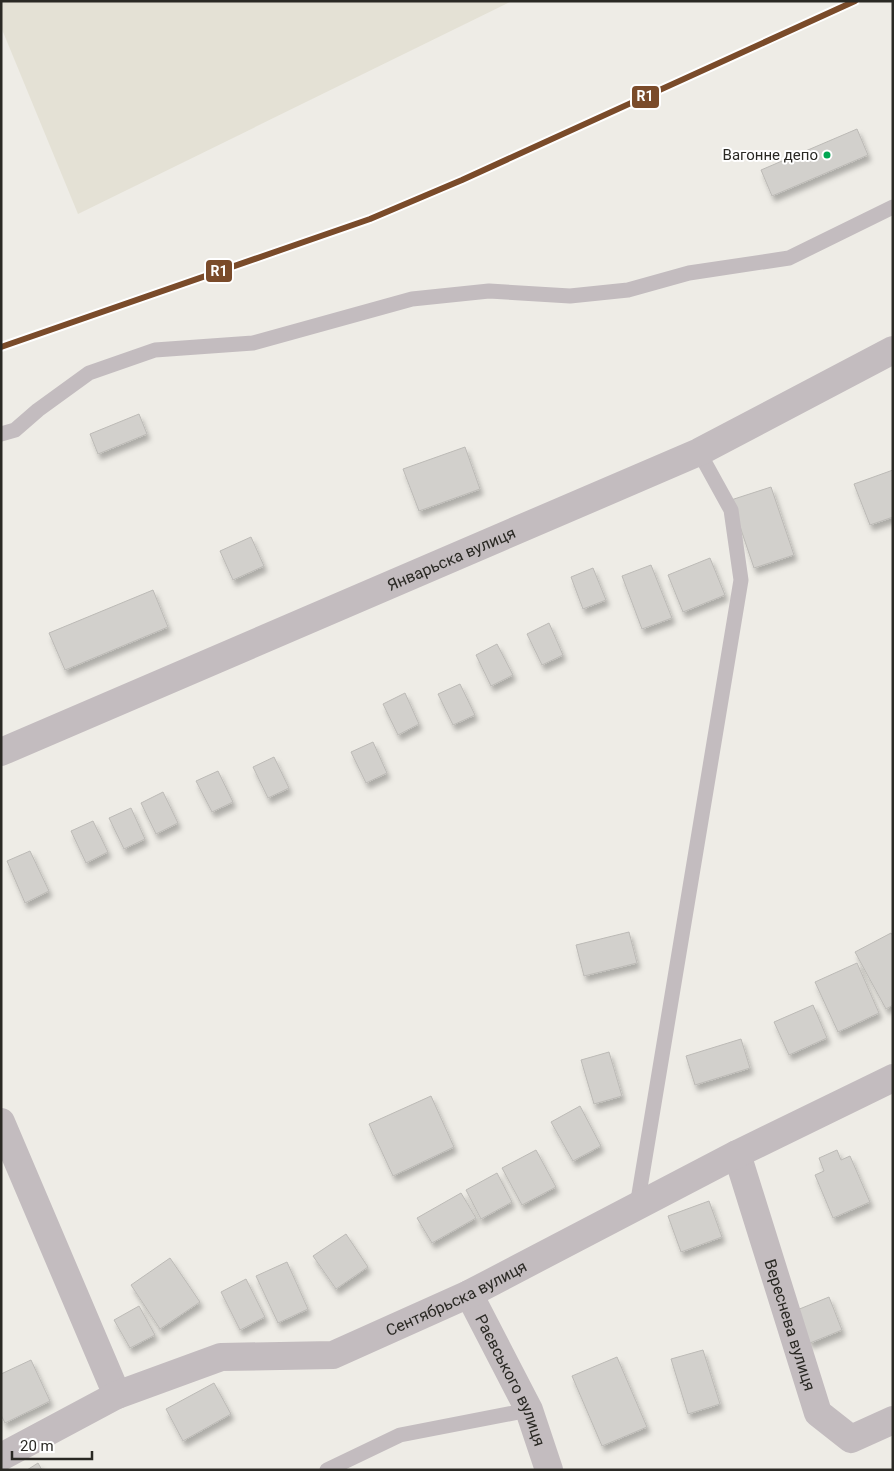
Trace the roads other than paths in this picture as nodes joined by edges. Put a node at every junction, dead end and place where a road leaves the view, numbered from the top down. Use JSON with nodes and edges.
{"nodes":[{"id":1,"x":893,"y":207,"type":"edge"},
{"id":2,"x":893,"y":350,"type":"edge"},
{"id":3,"x":1,"y":434,"type":"edge"},
{"id":4,"x":699,"y":452,"type":"junction"},
{"id":5,"x":1,"y":752,"type":"edge"},
{"id":6,"x":893,"y":1078,"type":"edge"},
{"id":7,"x":1,"y":1122,"type":"edge"},
{"id":8,"x":737,"y":1154,"type":"junction"},
{"id":9,"x":637,"y":1206,"type":"junction"},
{"id":10,"x":468,"y":1294,"type":"junction"},
{"id":11,"x":117,"y":1395,"type":"junction"},
{"id":12,"x":529,"y":1410,"type":"junction"},
{"id":13,"x":893,"y":1420,"type":"edge"},
{"id":14,"x":1,"y":1458,"type":"edge"},
{"id":15,"x":327,"y":1470,"type":"edge"},
{"id":16,"x":548,"y":1470,"type":"edge"}],
"edges":[{"from":1,"to":3,"type":"lane"},
{"from":2,"to":4,"type":"street","name":"Январьска вулиця"},
{"from":4,"to":5,"type":"street","name":"Январьска вулиця"},
{"from":4,"to":9,"type":"lane"},
{"from":6,"to":8,"type":"street","name":"Сентябрьска вулиця"},
{"from":7,"to":11,"type":"street"},
{"from":8,"to":9,"type":"street","name":"Сентябрьска вулиця"},
{"from":8,"to":13,"type":"street","name":"Вереснева вулиця"},
{"from":9,"to":10,"type":"street","name":"Сентябрьска вулиця"},
{"from":10,"to":11,"type":"street","name":"Сентябрьска вулиця"},
{"from":10,"to":12,"type":"street","name":"Раєвського вулиця"},
{"from":11,"to":14,"type":"street","name":"Сентябрьска вулиця"},
{"from":12,"to":15,"type":"lane"},
{"from":12,"to":16,"type":"street","name":"Раєвського вулиця"}]}
